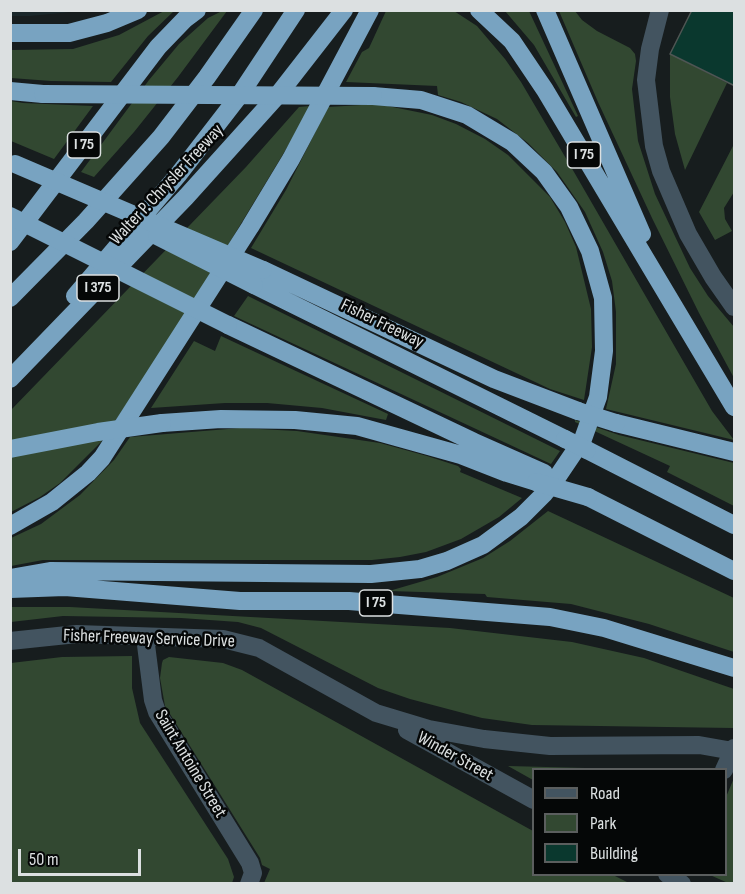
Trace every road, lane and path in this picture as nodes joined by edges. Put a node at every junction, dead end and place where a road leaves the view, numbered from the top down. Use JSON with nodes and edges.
{"nodes":[{"id":1,"x":138,"y":10,"type":"edge"},
{"id":2,"x":197,"y":10,"type":"edge"},
{"id":3,"x":254,"y":10,"type":"edge"},
{"id":4,"x":296,"y":10,"type":"edge"},
{"id":5,"x":344,"y":10,"type":"edge"},
{"id":6,"x":370,"y":10,"type":"edge"},
{"id":7,"x":479,"y":10,"type":"edge"},
{"id":8,"x":544,"y":10,"type":"edge"},
{"id":9,"x":660,"y":10,"type":"edge"},
{"id":10,"x":10,"y":33,"type":"edge"},
{"id":11,"x":10,"y":91,"type":"edge"},
{"id":12,"x":13,"y":163,"type":"edge"},
{"id":13,"x":10,"y":216,"type":"edge"},
{"id":14,"x":10,"y":242,"type":"edge"},
{"id":15,"x":259,"y":278,"type":"junction"},
{"id":16,"x":10,"y":298,"type":"edge"},
{"id":17,"x":735,"y":307,"type":"edge"},
{"id":18,"x":675,"y":309,"type":"junction"},
{"id":19,"x":10,"y":374,"type":"edge"},
{"id":20,"x":10,"y":379,"type":"edge"},
{"id":21,"x":735,"y":407,"type":"edge"},
{"id":22,"x":10,"y":449,"type":"edge"},
{"id":23,"x":730,"y":451,"type":"edge"},
{"id":24,"x":540,"y":478,"type":"junction"},
{"id":25,"x":735,"y":525,"type":"edge"},
{"id":26,"x":10,"y":526,"type":"edge"},
{"id":27,"x":735,"y":571,"type":"edge"},
{"id":28,"x":10,"y":578,"type":"edge"},
{"id":29,"x":10,"y":589,"type":"edge"},
{"id":30,"x":145,"y":637,"type":"junction"},
{"id":31,"x":10,"y":641,"type":"edge"},
{"id":32,"x":735,"y":668,"type":"edge"},
{"id":33,"x":376,"y":713,"type":"junction"},
{"id":34,"x":734,"y":750,"type":"edge"},
{"id":35,"x":725,"y":768,"type":"edge"},
{"id":36,"x":532,"y":799,"type":"edge"},
{"id":37,"x":249,"y":884,"type":"edge"}],
"edges":[{"from":1,"to":10,"type":"highway"},
{"from":2,"to":14,"type":"highway","number":"I 75"},
{"from":3,"to":16,"type":"highway","name":"Walter P. Chrysler Freeway"},
{"from":4,"to":19,"type":"highway"},
{"from":5,"to":20,"type":"highway","name":"Walter P. Chrysler Freeway","number":"I 375"},
{"from":6,"to":26,"type":"highway"},
{"from":7,"to":18,"type":"highway","number":"I 75"},
{"from":8,"to":18,"type":"highway"},
{"from":9,"to":17,"type":"street"},
{"from":11,"to":28,"type":"highway","bridge":true},
{"from":12,"to":15,"type":"highway","name":"Fisher Freeway","bridge":true},
{"from":13,"to":24,"type":"highway","bridge":true},
{"from":15,"to":23,"type":"highway","bridge":true},
{"from":15,"to":25,"type":"highway","name":"Fisher Freeway","bridge":true},
{"from":18,"to":21,"type":"highway","number":"I 75"},
{"from":22,"to":24,"type":"highway","bridge":true},
{"from":24,"to":27,"type":"highway","bridge":true},
{"from":29,"to":32,"type":"highway","number":"I 75"},
{"from":30,"to":31,"type":"street","name":"Fisher Freeway Service Drive"},
{"from":30,"to":33,"type":"street","name":"Fisher Freeway Service Drive"},
{"from":30,"to":37,"type":"street","name":"Saint Antoine Street"},
{"from":33,"to":34,"type":"street","name":"Fisher Freeway Service Drive"},
{"from":33,"to":36,"type":"street","name":"Winder Street"},
{"from":34,"to":35,"type":"street"}]}
